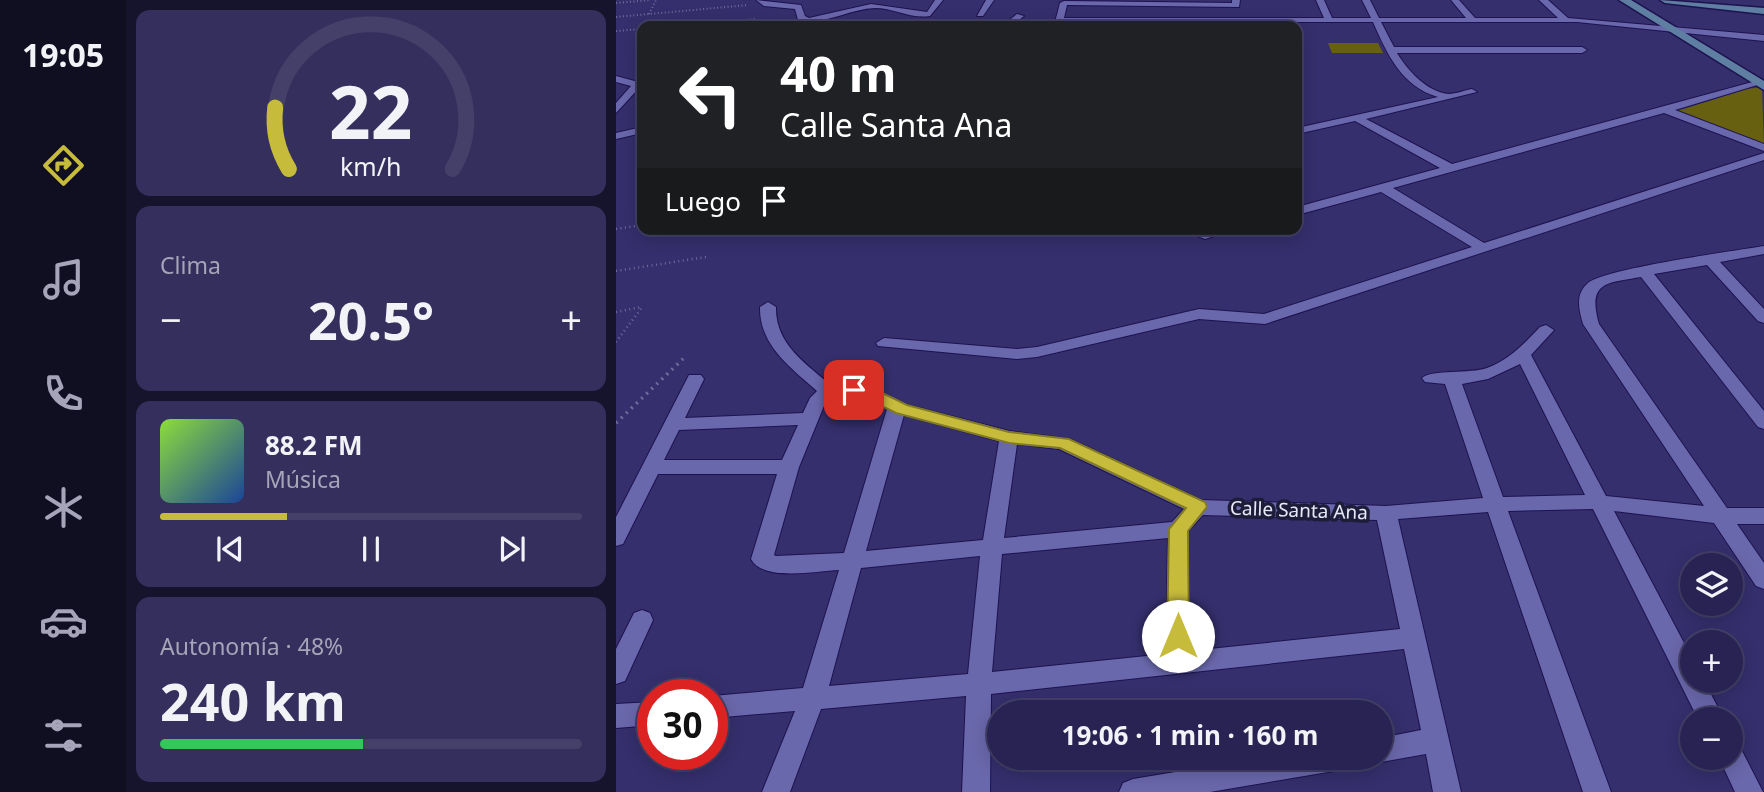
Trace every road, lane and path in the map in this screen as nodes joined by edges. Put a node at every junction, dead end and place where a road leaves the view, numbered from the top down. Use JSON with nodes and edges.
{"nodes":[{"id":1,"x":651,"y":0,"type":"edge"},
{"id":2,"x":656,"y":0,"type":"edge"},
{"id":3,"x":939,"y":0,"type":"edge"},
{"id":4,"x":990,"y":0,"type":"edge"},
{"id":5,"x":1236,"y":0,"type":"edge"},
{"id":6,"x":1320,"y":0,"type":"edge"},
{"id":7,"x":1366,"y":0,"type":"edge"},
{"id":8,"x":1455,"y":0,"type":"edge"},
{"id":9,"x":1543,"y":0,"type":"edge"},
{"id":10,"x":1624,"y":0,"type":"edge"},
{"id":11,"x":1665,"y":0,"type":"edge"},
{"id":12,"x":1704,"y":0,"type":"edge"},
{"id":13,"x":616,"y":2,"type":"edge"},
{"id":14,"x":762,"y":2,"type":"edge"},
{"id":15,"x":790,"y":2,"type":"edge"},
{"id":16,"x":1187,"y":2,"type":"edge"},
{"id":17,"x":1138,"y":3,"type":"edge"},
{"id":18,"x":862,"y":4,"type":"edge"},
{"id":19,"x":1764,"y":8,"type":"edge"},
{"id":20,"x":649,"y":14,"type":"junction"},
{"id":21,"x":980,"y":14,"type":"dead end"},
{"id":22,"x":616,"y":16,"type":"edge"},
{"id":23,"x":1020,"y":16,"type":"dead end"},
{"id":24,"x":755,"y":19,"type":"dead end"},
{"id":25,"x":804,"y":19,"type":"joint"},
{"id":26,"x":1329,"y":20,"type":"junction"},
{"id":27,"x":1376,"y":20,"type":"junction"},
{"id":28,"x":1473,"y":20,"type":"junction"},
{"id":29,"x":1566,"y":20,"type":"junction"},
{"id":30,"x":733,"y":21,"type":"edge"},
{"id":31,"x":1013,"y":21,"type":"edge"},
{"id":32,"x":1059,"y":21,"type":"edge"},
{"id":33,"x":1239,"y":21,"type":"edge"},
{"id":34,"x":1671,"y":29,"type":"junction"},
{"id":35,"x":637,"y":30,"type":"edge"},
{"id":36,"x":616,"y":32,"type":"edge"},
{"id":37,"x":1764,"y":38,"type":"edge"},
{"id":38,"x":1392,"y":50,"type":"junction"},
{"id":39,"x":1582,"y":50,"type":"dead end"},
{"id":40,"x":619,"y":74,"type":"edge"},
{"id":41,"x":637,"y":85,"type":"edge"},
{"id":42,"x":1762,"y":85,"type":"edge"},
{"id":43,"x":637,"y":88,"type":"edge"},
{"id":44,"x":1472,"y":92,"type":"dead end"},
{"id":45,"x":1455,"y":96,"type":"junction"},
{"id":46,"x":1664,"y":109,"type":"junction"},
{"id":47,"x":616,"y":110,"type":"edge"},
{"id":48,"x":1355,"y":117,"type":"junction"},
{"id":49,"x":1302,"y":130,"type":"edge"},
{"id":50,"x":637,"y":131,"type":"edge"},
{"id":51,"x":616,"y":135,"type":"edge"},
{"id":52,"x":1764,"y":148,"type":"edge"},
{"id":53,"x":1764,"y":156,"type":"edge"},
{"id":54,"x":1451,"y":169,"type":"junction"},
{"id":55,"x":1382,"y":187,"type":"junction"},
{"id":56,"x":1302,"y":210,"type":"edge"},
{"id":57,"x":637,"y":226,"type":"edge"},
{"id":58,"x":616,"y":229,"type":"edge"},
{"id":59,"x":1483,"y":248,"type":"junction"},
{"id":60,"x":1764,"y":250,"type":"edge"},
{"id":61,"x":706,"y":257,"type":"dead end"},
{"id":62,"x":1710,"y":260,"type":"junction"},
{"id":63,"x":1643,"y":270,"type":"junction"},
{"id":64,"x":616,"y":271,"type":"edge"},
{"id":65,"x":768,"y":307,"type":"dead end"},
{"id":66,"x":616,"y":312,"type":"edge"},
{"id":67,"x":1764,"y":318,"type":"edge"},
{"id":68,"x":1546,"y":330,"type":"dead end"},
{"id":69,"x":616,"y":342,"type":"edge"},
{"id":70,"x":884,"y":343,"type":"dead end"},
{"id":71,"x":1524,"y":356,"type":"junction"},
{"id":72,"x":685,"y":357,"type":"dead end"},
{"id":73,"x":695,"y":379,"type":"dead end"},
{"id":74,"x":828,"y":392,"type":"junction"},
{"id":75,"x":897,"y":407,"type":"junction"},
{"id":76,"x":808,"y":419,"type":"junction"},
{"id":77,"x":616,"y":423,"type":"edge"},
{"id":78,"x":1764,"y":423,"type":"edge"},
{"id":79,"x":673,"y":424,"type":"junction"},
{"id":80,"x":1009,"y":437,"type":"junction"},
{"id":81,"x":651,"y":467,"type":"junction"},
{"id":82,"x":789,"y":467,"type":"junction"},
{"id":83,"x":1599,"y":502,"type":"junction"},
{"id":84,"x":1495,"y":504,"type":"junction"},
{"id":85,"x":1198,"y":507,"type":"junction"},
{"id":86,"x":1386,"y":513,"type":"junction"},
{"id":87,"x":1723,"y":516,"type":"junction"},
{"id":88,"x":1764,"y":516,"type":"edge"},
{"id":89,"x":1178,"y":529,"type":"junction"},
{"id":90,"x":616,"y":538,"type":"edge"},
{"id":91,"x":992,"y":548,"type":"junction"},
{"id":92,"x":851,"y":561,"type":"junction"},
{"id":93,"x":1764,"y":580,"type":"edge"},
{"id":94,"x":642,"y":620,"type":"dead end"},
{"id":95,"x":1413,"y":638,"type":"junction"},
{"id":96,"x":1178,"y":663,"type":"junction"},
{"id":97,"x":616,"y":673,"type":"edge"},
{"id":98,"x":979,"y":684,"type":"junction"},
{"id":99,"x":813,"y":697,"type":"junction"},
{"id":100,"x":728,"y":705,"type":"edge"},
{"id":101,"x":1706,"y":707,"type":"edge"},
{"id":102,"x":637,"y":714,"type":"edge"},
{"id":103,"x":616,"y":716,"type":"edge"},
{"id":104,"x":1435,"y":740,"type":"junction"},
{"id":105,"x":1393,"y":748,"type":"edge"},
{"id":106,"x":1263,"y":770,"type":"edge"},
{"id":107,"x":1738,"y":770,"type":"edge"},
{"id":108,"x":776,"y":792,"type":"edge"},
{"id":109,"x":976,"y":792,"type":"edge"},
{"id":110,"x":1133,"y":792,"type":"edge"},
{"id":111,"x":1447,"y":792,"type":"edge"},
{"id":112,"x":1597,"y":792,"type":"edge"},
{"id":113,"x":1749,"y":792,"type":"edge"}],
"edges":[{"from":1,"to":13,"type":"path"},
{"from":2,"to":20,"type":"path"},
{"from":3,"to":18,"type":"street"},
{"from":4,"to":21,"type":"street"},
{"from":5,"to":16,"type":"street"},
{"from":6,"to":26,"type":"street"},
{"from":7,"to":27,"type":"street"},
{"from":8,"to":28,"type":"street"},
{"from":9,"to":29,"type":"street"},
{"from":10,"to":34,"type":"main road"},
{"from":11,"to":19,"type":"main road"},
{"from":12,"to":19,"type":"main road"},
{"from":14,"to":15,"type":"street"},
{"from":14,"to":20,"type":"path"},
{"from":15,"to":25,"type":"street"},
{"from":16,"to":17,"type":"street"},
{"from":17,"to":32,"type":"street"},
{"from":18,"to":25,"type":"street"},
{"from":20,"to":22,"type":"path"},
{"from":23,"to":31,"type":"street"},
{"from":24,"to":30,"type":"path"},
{"from":26,"to":27,"type":"street"},
{"from":26,"to":33,"type":"street"},
{"from":27,"to":28,"type":"street"},
{"from":27,"to":38,"type":"street"},
{"from":28,"to":29,"type":"street"},
{"from":29,"to":34,"type":"street"},
{"from":34,"to":37,"type":"street"},
{"from":34,"to":42,"type":"main road"},
{"from":35,"to":36,"type":"path"},
{"from":38,"to":39,"type":"street"},
{"from":38,"to":45,"type":"street"},
{"from":40,"to":41,"type":"street"},
{"from":42,"to":46,"type":"street"},
{"from":43,"to":47,"type":"street"},
{"from":44,"to":45,"type":"street"},
{"from":45,"to":48,"type":"street"},
{"from":46,"to":52,"type":"street"},
{"from":46,"to":54,"type":"street"},
{"from":48,"to":49,"type":"street"},
{"from":48,"to":54,"type":"street"},
{"from":50,"to":51,"type":"street"},
{"from":53,"to":59,"type":"street"},
{"from":54,"to":55,"type":"street"},
{"from":55,"to":56,"type":"street"},
{"from":55,"to":59,"type":"street"},
{"from":57,"to":58,"type":"path"},
{"from":59,"to":70,"type":"street"},
{"from":60,"to":62,"type":"street"},
{"from":61,"to":64,"type":"path"},
{"from":62,"to":63,"type":"street"},
{"from":62,"to":67,"type":"street"},
{"from":63,"to":78,"type":"street"},
{"from":63,"to":87,"type":"street"},
{"from":65,"to":74,"type":"street"},
{"from":66,"to":69,"type":"path"},
{"from":68,"to":71,"type":"street"},
{"from":71,"to":83,"type":"street"},
{"from":71,"to":84,"type":"street"},
{"from":72,"to":77,"type":"path"},
{"from":73,"to":79,"type":"street"},
{"from":74,"to":75,"type":"street","name":"Calle Santa Ana"},
{"from":74,"to":76,"type":"street"},
{"from":75,"to":80,"type":"street","name":"Calle Santa Ana"},
{"from":75,"to":92,"type":"street"},
{"from":76,"to":79,"type":"street"},
{"from":76,"to":82,"type":"street"},
{"from":79,"to":81,"type":"street"},
{"from":80,"to":85,"type":"street","name":"Calle Santa Ana"},
{"from":80,"to":91,"type":"street"},
{"from":81,"to":82,"type":"street"},
{"from":81,"to":90,"type":"street"},
{"from":82,"to":92,"type":"street"},
{"from":83,"to":84,"type":"street","name":"Calle Santa Ana"},
{"from":83,"to":87,"type":"street","name":"Calle Santa Ana"},
{"from":83,"to":101,"type":"street"},
{"from":84,"to":86,"type":"street","name":"Calle Santa Ana"},
{"from":84,"to":112,"type":"street"},
{"from":85,"to":86,"type":"street","name":"Calle Santa Ana"},
{"from":85,"to":89,"type":"street"},
{"from":86,"to":95,"type":"street"},
{"from":87,"to":88,"type":"street","name":"Calle Santa Ana"},
{"from":87,"to":93,"type":"street"},
{"from":89,"to":91,"type":"street"},
{"from":89,"to":96,"type":"street"},
{"from":91,"to":92,"type":"street"},
{"from":91,"to":98,"type":"street"},
{"from":92,"to":99,"type":"street"},
{"from":94,"to":97,"type":"street"},
{"from":95,"to":96,"type":"street"},
{"from":95,"to":104,"type":"street"},
{"from":96,"to":98,"type":"street"},
{"from":98,"to":99,"type":"street"},
{"from":98,"to":109,"type":"street"},
{"from":99,"to":100,"type":"street"},
{"from":99,"to":108,"type":"street"},
{"from":102,"to":103,"type":"street"},
{"from":104,"to":105,"type":"street"},
{"from":104,"to":111,"type":"street"},
{"from":106,"to":110,"type":"street"},
{"from":107,"to":113,"type":"street"}]}
